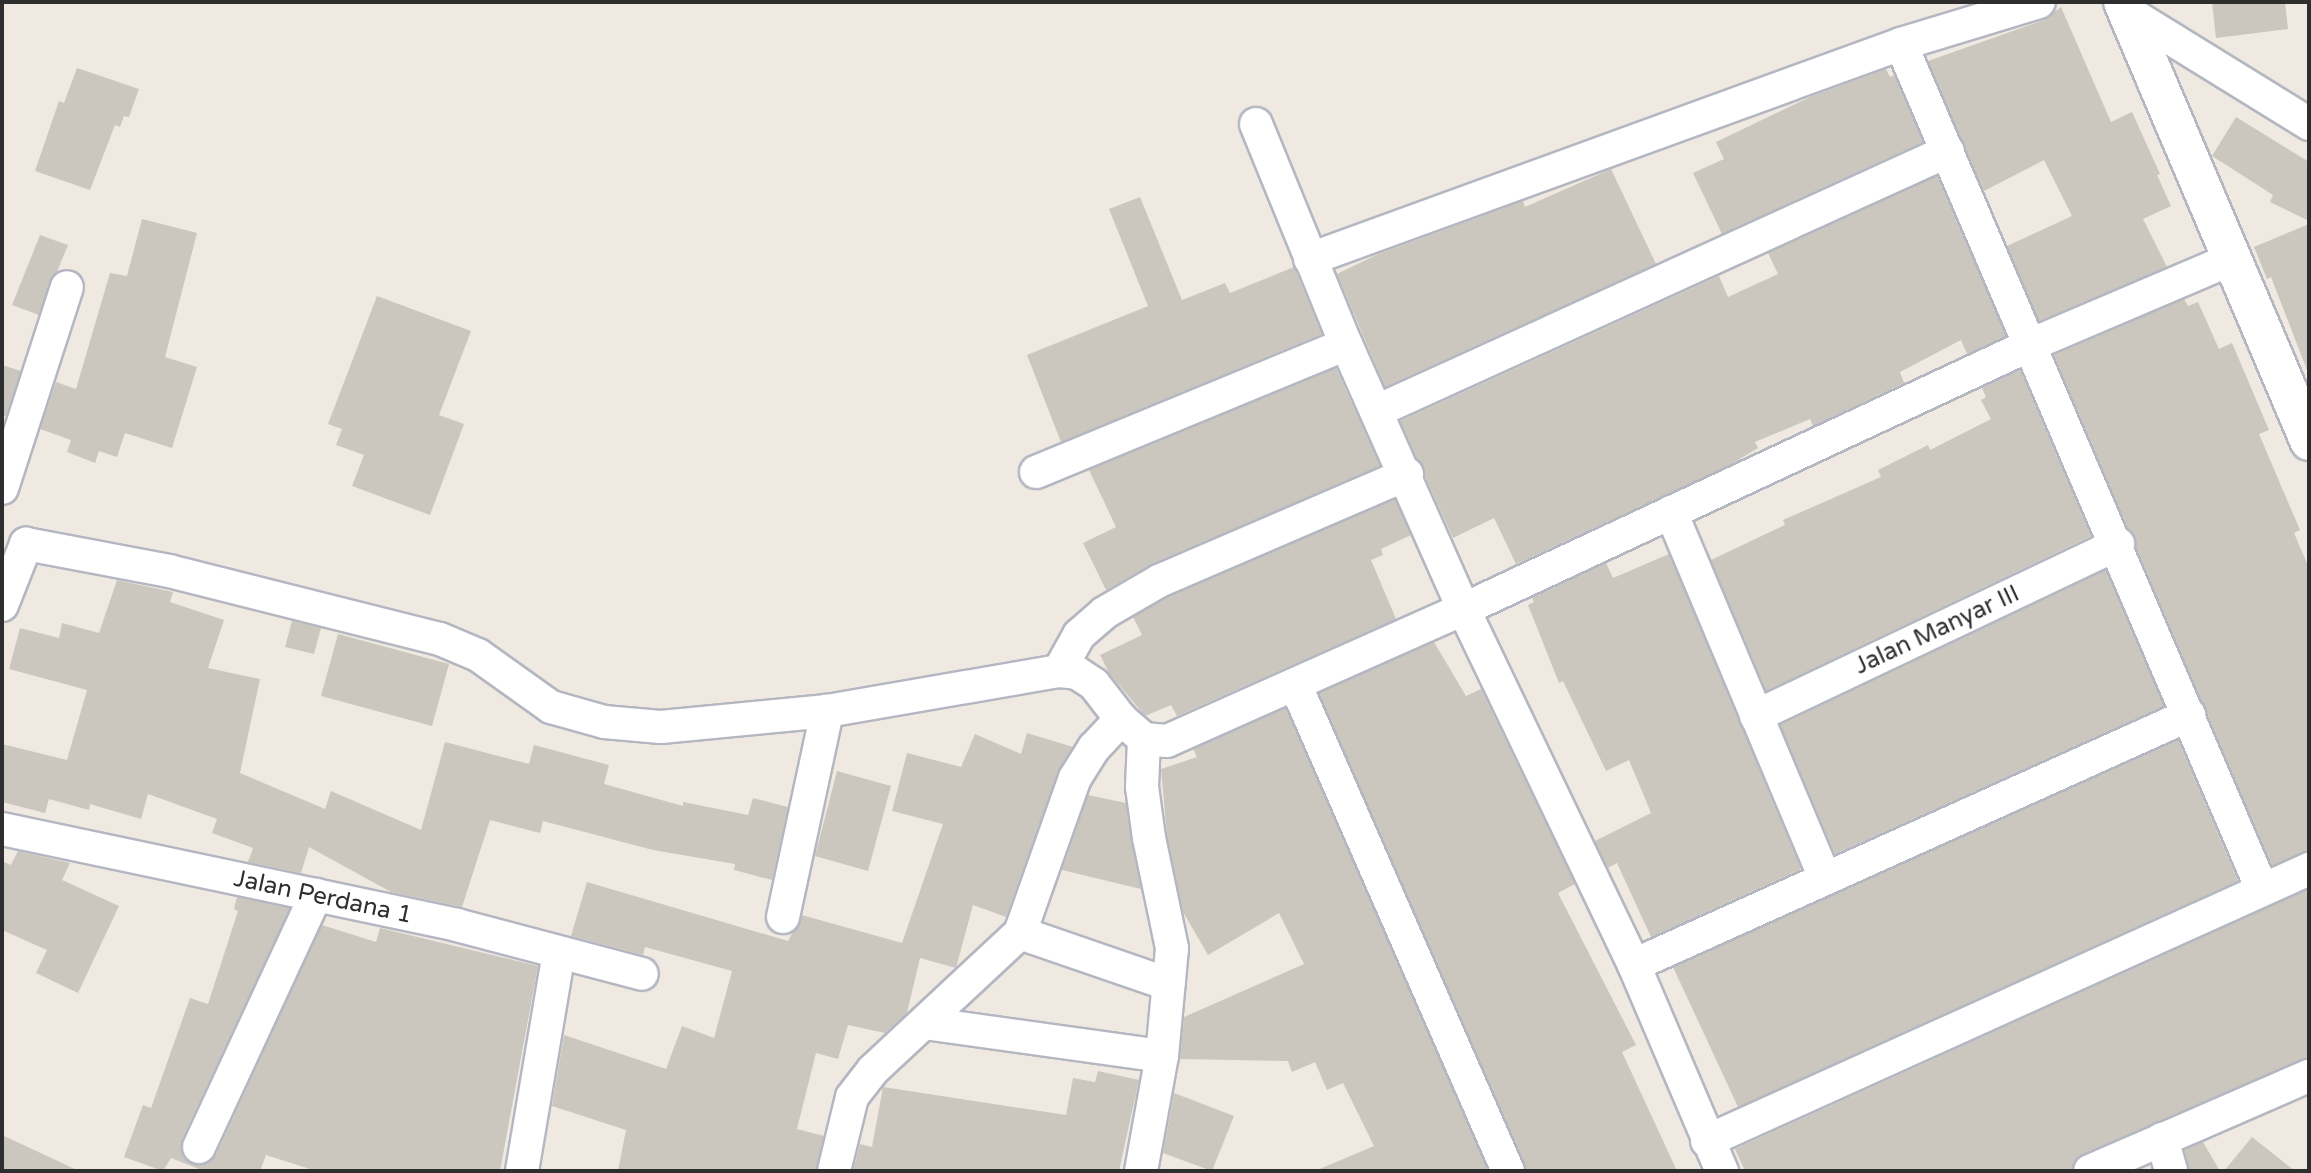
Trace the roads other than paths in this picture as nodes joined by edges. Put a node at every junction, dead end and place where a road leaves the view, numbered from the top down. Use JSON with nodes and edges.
{"nodes":[{"id":1,"x":2039,"y":2,"type":"edge"},
{"id":2,"x":2125,"y":7,"type":"edge"},
{"id":3,"x":1901,"y":44,"type":"junction"},
{"id":4,"x":1256,"y":124,"type":"dead end"},
{"id":5,"x":2309,"y":124,"type":"edge"},
{"id":6,"x":1948,"y":151,"type":"junction"},
{"id":7,"x":1310,"y":259,"type":"junction"},
{"id":8,"x":2232,"y":259,"type":"junction"},
{"id":9,"x":67,"y":287,"type":"dead end"},
{"id":10,"x":1346,"y":344,"type":"junction"},
{"id":11,"x":2030,"y":345,"type":"junction"},
{"id":12,"x":1379,"y":410,"type":"junction"},
{"id":13,"x":2309,"y":441,"type":"edge"},
{"id":14,"x":1036,"y":472,"type":"dead end"},
{"id":15,"x":1406,"y":474,"type":"junction"},
{"id":16,"x":2,"y":488,"type":"edge"},
{"id":17,"x":1671,"y":512,"type":"junction"},
{"id":18,"x":14,"y":542,"type":"edge"},
{"id":19,"x":2118,"y":544,"type":"junction"},
{"id":20,"x":2,"y":605,"type":"edge"},
{"id":21,"x":1463,"y":608,"type":"junction"},
{"id":22,"x":1059,"y":671,"type":"junction"},
{"id":23,"x":1296,"y":686,"type":"junction"},
{"id":24,"x":827,"y":712,"type":"junction"},
{"id":25,"x":2189,"y":715,"type":"junction"},
{"id":26,"x":1756,"y":716,"type":"junction"},
{"id":27,"x":1121,"y":719,"type":"junction"},
{"id":28,"x":1144,"y":739,"type":"junction"},
{"id":29,"x":2,"y":829,"type":"edge"},
{"id":30,"x":2309,"y":869,"type":"edge"},
{"id":31,"x":1824,"y":876,"type":"junction"},
{"id":32,"x":2262,"y":889,"type":"junction"},
{"id":33,"x":316,"y":895,"type":"junction"},
{"id":34,"x":783,"y":918,"type":"dead end"},
{"id":35,"x":1020,"y":933,"type":"junction"},
{"id":36,"x":559,"y":953,"type":"junction"},
{"id":37,"x":1634,"y":965,"type":"junction"},
{"id":38,"x":642,"y":974,"type":"dead end"},
{"id":39,"x":1168,"y":984,"type":"junction"},
{"id":40,"x":924,"y":1023,"type":"junction"},
{"id":41,"x":1162,"y":1056,"type":"junction"},
{"id":42,"x":2309,"y":1076,"type":"edge"},
{"id":43,"x":2162,"y":1139,"type":"junction"},
{"id":44,"x":1707,"y":1141,"type":"junction"},
{"id":45,"x":199,"y":1147,"type":"dead end"},
{"id":46,"x":522,"y":1171,"type":"edge"},
{"id":47,"x":834,"y":1171,"type":"edge"},
{"id":48,"x":1141,"y":1171,"type":"edge"},
{"id":49,"x":1508,"y":1171,"type":"edge"},
{"id":50,"x":1722,"y":1171,"type":"edge"},
{"id":51,"x":2090,"y":1171,"type":"edge"},
{"id":52,"x":2171,"y":1171,"type":"edge"}],
"edges":[{"from":1,"to":3,"type":"street"},
{"from":2,"to":5,"type":"street"},
{"from":2,"to":8,"type":"street"},
{"from":3,"to":6,"type":"street"},
{"from":3,"to":7,"type":"street"},
{"from":4,"to":7,"type":"street"},
{"from":6,"to":11,"type":"street"},
{"from":6,"to":12,"type":"street"},
{"from":7,"to":10,"type":"street"},
{"from":8,"to":11,"type":"street"},
{"from":8,"to":13,"type":"street"},
{"from":9,"to":16,"type":"street"},
{"from":10,"to":12,"type":"street"},
{"from":10,"to":14,"type":"street"},
{"from":11,"to":17,"type":"street"},
{"from":11,"to":19,"type":"street"},
{"from":12,"to":15,"type":"street"},
{"from":15,"to":21,"type":"street"},
{"from":15,"to":22,"type":"street"},
{"from":17,"to":21,"type":"street"},
{"from":17,"to":26,"type":"street"},
{"from":18,"to":20,"type":"street"},
{"from":18,"to":24,"type":"street"},
{"from":19,"to":25,"type":"street"},
{"from":19,"to":26,"type":"street","name":"Jalan Manyar III"},
{"from":21,"to":23,"type":"street"},
{"from":21,"to":37,"type":"street"},
{"from":22,"to":24,"type":"street"},
{"from":22,"to":27,"type":"street"},
{"from":23,"to":28,"type":"street"},
{"from":23,"to":49,"type":"street"},
{"from":24,"to":34,"type":"street"},
{"from":25,"to":31,"type":"street"},
{"from":25,"to":32,"type":"street"},
{"from":26,"to":31,"type":"street"},
{"from":27,"to":28,"type":"street"},
{"from":27,"to":35,"type":"street"},
{"from":28,"to":39,"type":"street"},
{"from":29,"to":33,"type":"street","name":"Jalan Perdana 1"},
{"from":30,"to":32,"type":"street"},
{"from":31,"to":37,"type":"street"},
{"from":32,"to":44,"type":"street"},
{"from":33,"to":36,"type":"street","name":"Jalan Perdana 1"},
{"from":33,"to":45,"type":"street"},
{"from":35,"to":39,"type":"street"},
{"from":35,"to":40,"type":"street"},
{"from":36,"to":38,"type":"street","name":"Jalan Perdana 1"},
{"from":36,"to":46,"type":"street"},
{"from":37,"to":44,"type":"street"},
{"from":39,"to":41,"type":"street"},
{"from":40,"to":41,"type":"street"},
{"from":40,"to":47,"type":"street"},
{"from":41,"to":48,"type":"street"},
{"from":42,"to":43,"type":"street"},
{"from":43,"to":51,"type":"street"},
{"from":43,"to":52,"type":"street"},
{"from":44,"to":50,"type":"street"}]}
